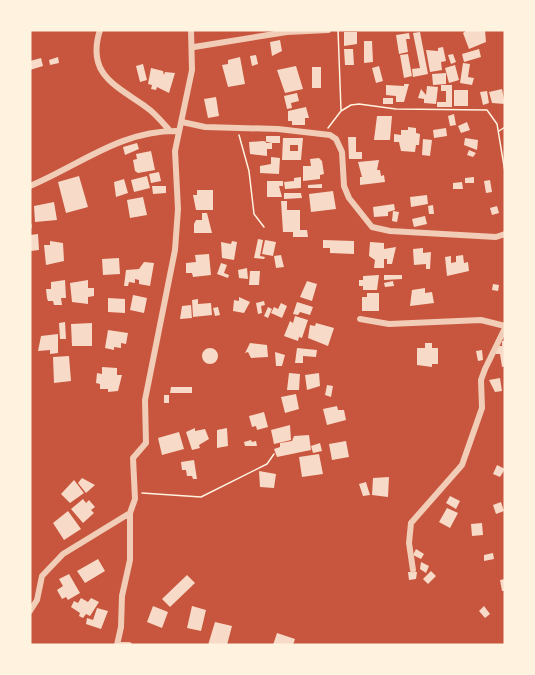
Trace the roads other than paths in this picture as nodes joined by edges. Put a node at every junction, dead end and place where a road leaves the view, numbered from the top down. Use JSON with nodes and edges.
{"nodes":[{"id":1,"x":100,"y":30,"type":"edge"},
{"id":2,"x":191,"y":30,"type":"edge"},
{"id":3,"x":328,"y":30,"type":"edge"},
{"id":4,"x":194,"y":46,"type":"junction"},
{"id":5,"x":182,"y":122,"type":"junction"},
{"id":6,"x":174,"y":131,"type":"junction"},
{"id":7,"x":30,"y":186,"type":"edge"},
{"id":8,"x":505,"y":234,"type":"edge"},
{"id":9,"x":360,"y":320,"type":"dead end"},
{"id":10,"x":505,"y":327,"type":"edge"},
{"id":11,"x":130,"y":513,"type":"junction"},
{"id":12,"x":413,"y":570,"type":"dead end"},
{"id":13,"x":30,"y":611,"type":"edge"},
{"id":14,"x":117,"y":645,"type":"edge"},
{"id":15,"x":129,"y":645,"type":"edge"}],
"edges":[{"from":1,"to":6,"type":"street"},
{"from":2,"to":4,"type":"street"},
{"from":3,"to":4,"type":"street"},
{"from":4,"to":5,"type":"street"},
{"from":5,"to":6,"type":"street"},
{"from":5,"to":8,"type":"street"},
{"from":6,"to":7,"type":"street"},
{"from":6,"to":11,"type":"street"},
{"from":9,"to":10,"type":"street"},
{"from":10,"to":12,"type":"street"},
{"from":11,"to":13,"type":"street"},
{"from":11,"to":14,"type":"street"},
{"from":14,"to":15,"type":"street"}]}
